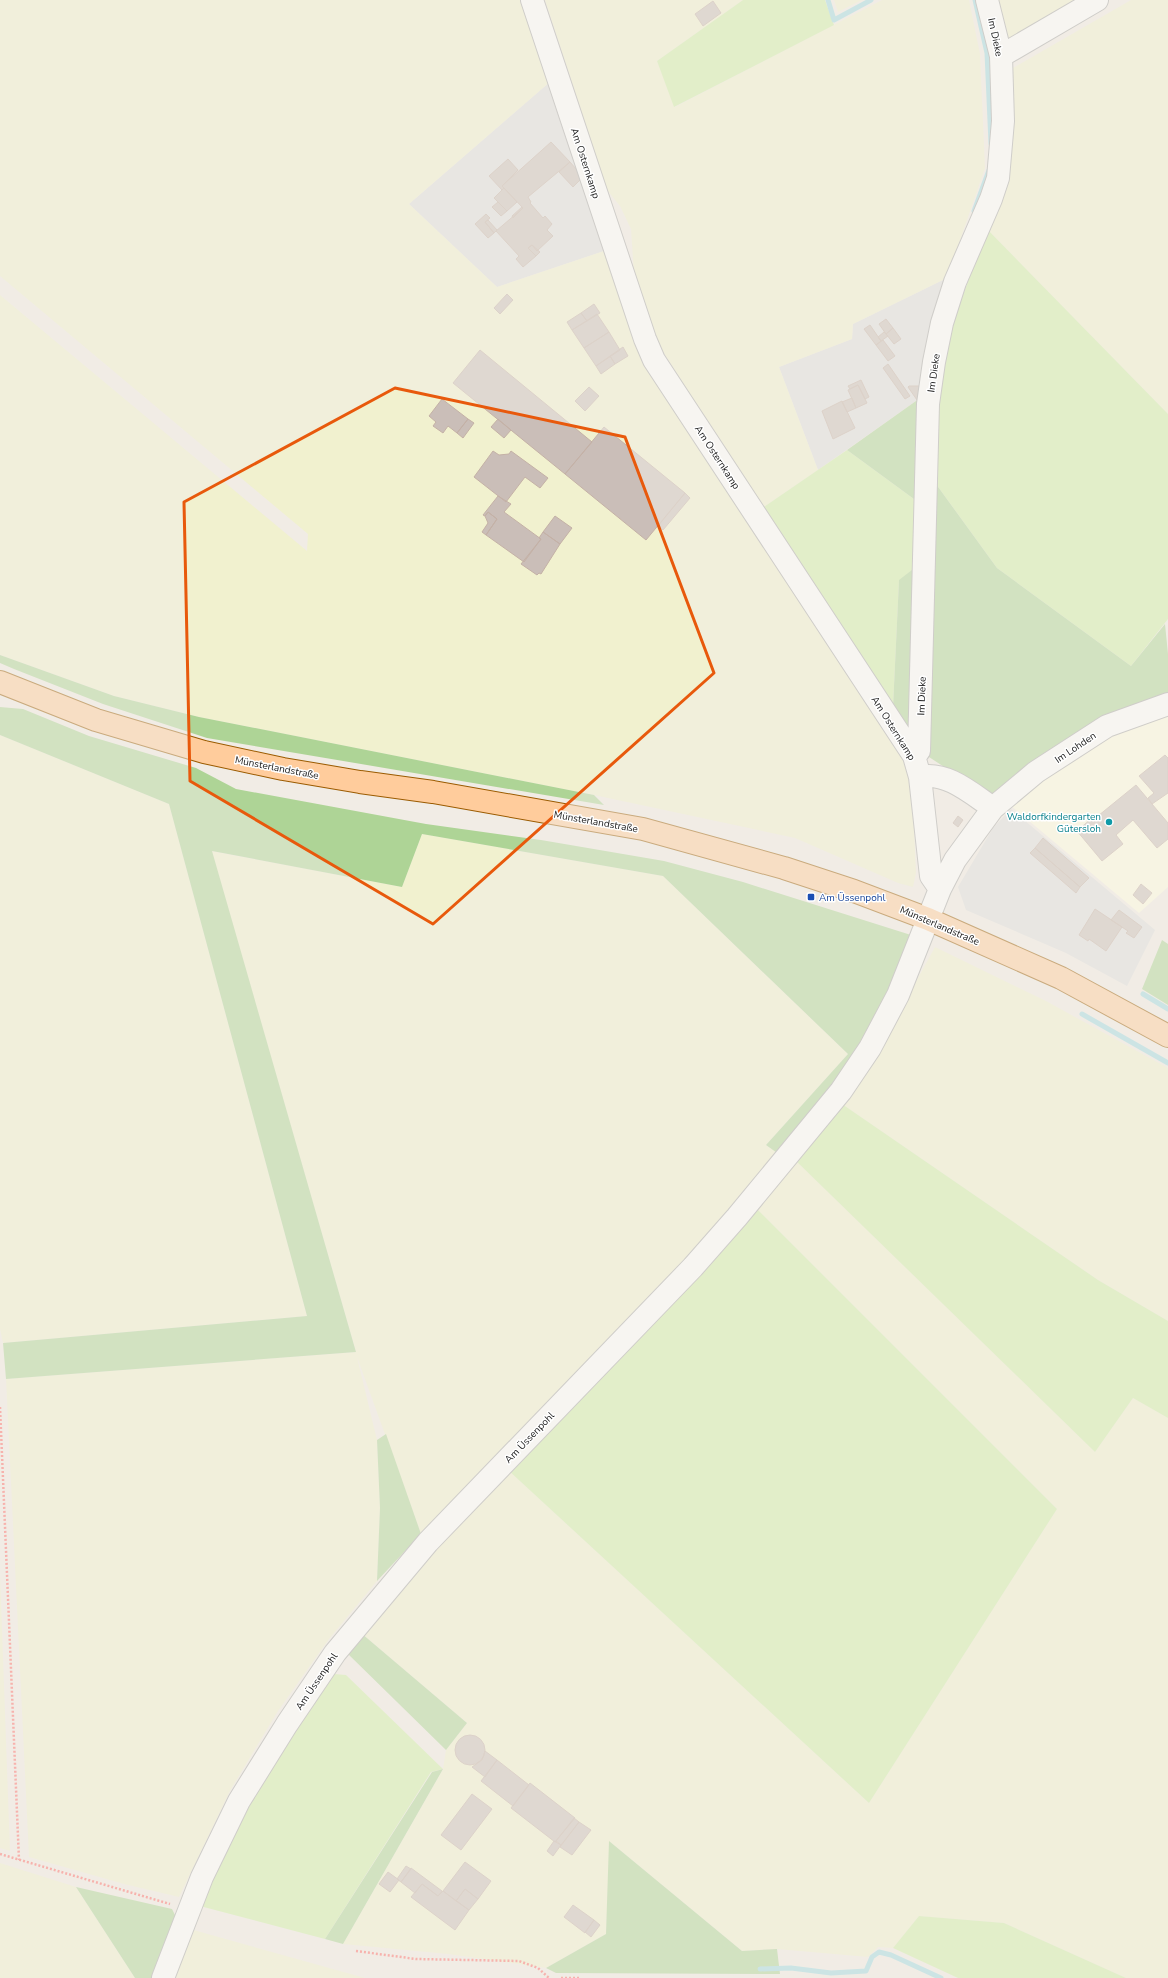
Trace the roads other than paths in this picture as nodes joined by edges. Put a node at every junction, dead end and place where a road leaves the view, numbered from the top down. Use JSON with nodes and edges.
{"nodes":[{"id":1,"x":532,"y":0,"type":"edge"},
{"id":2,"x":987,"y":0,"type":"edge"},
{"id":3,"x":1097,"y":0,"type":"edge"},
{"id":4,"x":1000,"y":56,"type":"junction"},
{"id":5,"x":0,"y":682,"type":"edge"},
{"id":6,"x":1168,"y":704,"type":"edge"},
{"id":7,"x":917,"y":767,"type":"junction"},
{"id":8,"x":993,"y":808,"type":"junction"},
{"id":9,"x":940,"y":889,"type":"junction"},
{"id":10,"x":928,"y":919,"type":"junction"},
{"id":11,"x":1168,"y":1036,"type":"edge"},
{"id":12,"x":163,"y":1978,"type":"edge"}],
"edges":[{"from":1,"to":7,"type":"street","name":"Am Osternkamp"},
{"from":2,"to":4,"type":"street","name":"Im Dieke"},
{"from":3,"to":4,"type":"street"},
{"from":4,"to":7,"type":"street","name":"Im Dieke"},
{"from":5,"to":10,"type":"main road","name":"Münsterlandstraße"},
{"from":6,"to":8,"type":"street","name":"Im Lohden"},
{"from":7,"to":8,"type":"street"},
{"from":7,"to":9,"type":"street","name":"Am Osternkamp"},
{"from":8,"to":9,"type":"street","name":"Im Lohden"},
{"from":9,"to":10,"type":"street","name":"Im Lohden"},
{"from":10,"to":11,"type":"main road","name":"Münsterlandstraße"},
{"from":10,"to":12,"type":"street","name":"Am Üssenpohl"}]}
